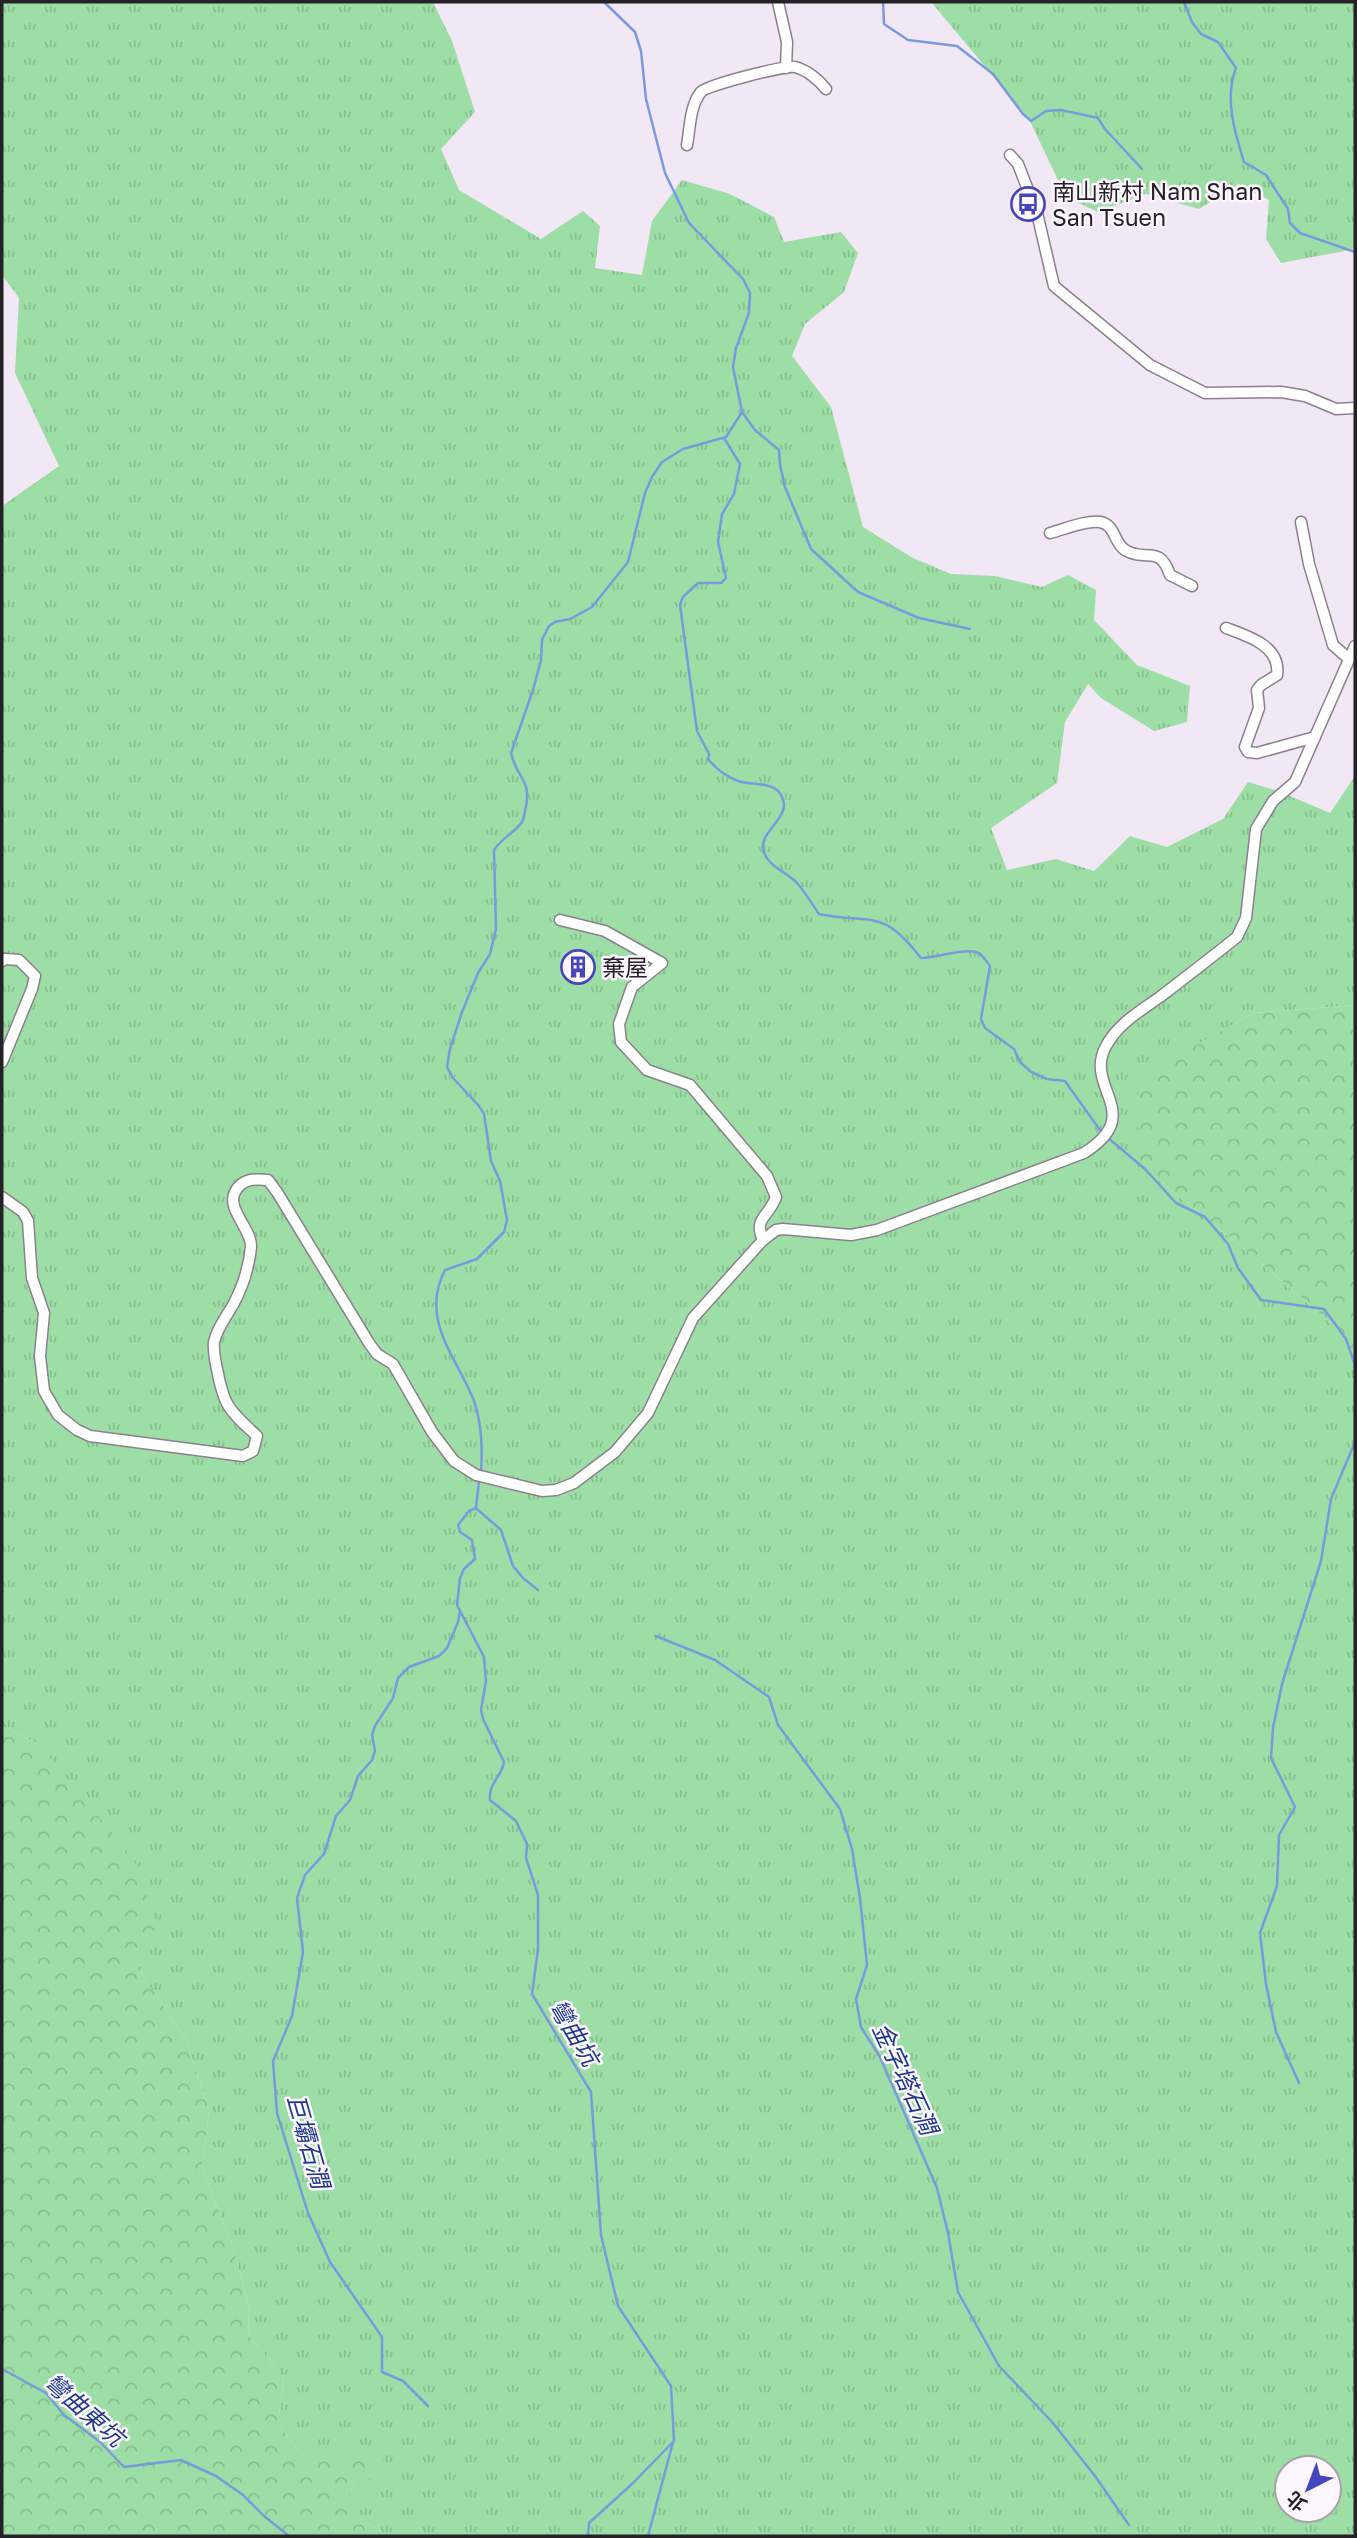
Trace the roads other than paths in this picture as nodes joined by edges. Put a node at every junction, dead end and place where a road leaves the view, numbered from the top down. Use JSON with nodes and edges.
{"nodes":[{"id":1,"x":778,"y":2,"type":"edge"},
{"id":2,"x":786,"y":68,"type":"junction"},
{"id":3,"x":826,"y":89,"type":"dead end"},
{"id":4,"x":687,"y":145,"type":"dead end"},
{"id":5,"x":1010,"y":155,"type":"dead end"},
{"id":6,"x":1355,"y":408,"type":"edge"},
{"id":7,"x":1301,"y":522,"type":"dead end"},
{"id":8,"x":1051,"y":533,"type":"dead end"},
{"id":9,"x":1192,"y":586,"type":"dead end"},
{"id":10,"x":1226,"y":628,"type":"dead end"},
{"id":11,"x":1355,"y":646,"type":"edge"},
{"id":12,"x":1349,"y":659,"type":"junction"},
{"id":13,"x":1315,"y":737,"type":"junction"},
{"id":14,"x":560,"y":920,"type":"dead end"},
{"id":15,"x":2,"y":961,"type":"edge"},
{"id":16,"x":2,"y":1062,"type":"edge"},
{"id":17,"x":2,"y":1197,"type":"edge"},
{"id":18,"x":763,"y":1240,"type":"junction"}],
"edges":[{"from":1,"to":2,"type":"street"},
{"from":2,"to":3,"type":"street"},
{"from":2,"to":4,"type":"street"},
{"from":5,"to":6,"type":"street"},
{"from":7,"to":12,"type":"street"},
{"from":8,"to":9,"type":"street"},
{"from":10,"to":13,"type":"street"},
{"from":11,"to":12,"type":"street"},
{"from":12,"to":13,"type":"street"},
{"from":13,"to":18,"type":"street"},
{"from":14,"to":18,"type":"street"},
{"from":15,"to":16,"type":"street"},
{"from":17,"to":18,"type":"street"}]}
